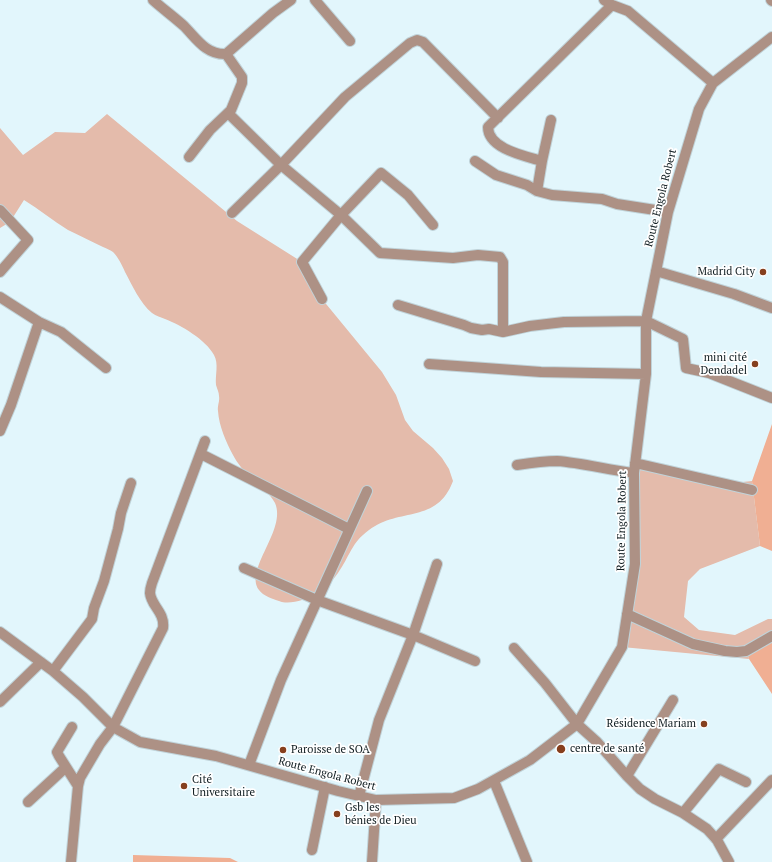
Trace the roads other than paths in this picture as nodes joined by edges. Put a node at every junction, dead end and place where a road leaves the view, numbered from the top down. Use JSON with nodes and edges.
{"nodes":[{"id":1,"x":153,"y":0,"type":"edge"},
{"id":2,"x":291,"y":0,"type":"edge"},
{"id":3,"x":314,"y":0,"type":"edge"},
{"id":4,"x":608,"y":3,"type":"edge"},
{"id":5,"x":772,"y":38,"type":"edge"},
{"id":6,"x":350,"y":41,"type":"dead end"},
{"id":7,"x":226,"y":54,"type":"junction"},
{"id":8,"x":713,"y":83,"type":"junction"},
{"id":9,"x":228,"y":114,"type":"junction"},
{"id":10,"x":498,"y":118,"type":"junction"},
{"id":11,"x":551,"y":120,"type":"dead end"},
{"id":12,"x":189,"y":157,"type":"dead end"},
{"id":13,"x":476,"y":161,"type":"dead end"},
{"id":14,"x":542,"y":161,"type":"junction"},
{"id":15,"x":281,"y":165,"type":"junction"},
{"id":16,"x":537,"y":191,"type":"junction"},
{"id":17,"x":0,"y":210,"type":"edge"},
{"id":18,"x":232,"y":212,"type":"dead end"},
{"id":19,"x":668,"y":212,"type":"junction"},
{"id":20,"x":341,"y":215,"type":"junction"},
{"id":21,"x":433,"y":225,"type":"dead end"},
{"id":22,"x":656,"y":271,"type":"junction"},
{"id":23,"x":0,"y":272,"type":"edge"},
{"id":24,"x":0,"y":297,"type":"edge"},
{"id":25,"x":322,"y":299,"type":"dead end"},
{"id":26,"x":398,"y":305,"type":"dead end"},
{"id":27,"x":772,"y":308,"type":"edge"},
{"id":28,"x":646,"y":321,"type":"junction"},
{"id":29,"x":40,"y":322,"type":"junction"},
{"id":30,"x":503,"y":332,"type":"junction"},
{"id":31,"x":429,"y":364,"type":"dead end"},
{"id":32,"x":106,"y":368,"type":"dead end"},
{"id":33,"x":646,"y":374,"type":"junction"},
{"id":34,"x":772,"y":398,"type":"edge"},
{"id":35,"x":0,"y":431,"type":"edge"},
{"id":36,"x":205,"y":441,"type":"dead end"},
{"id":37,"x":201,"y":454,"type":"junction"},
{"id":38,"x":635,"y":463,"type":"junction"},
{"id":39,"x":517,"y":464,"type":"dead end"},
{"id":40,"x":634,"y":473,"type":"junction"},
{"id":41,"x":131,"y":483,"type":"dead end"},
{"id":42,"x":752,"y":490,"type":"dead end"},
{"id":43,"x":367,"y":491,"type":"dead end"},
{"id":44,"x":350,"y":529,"type":"junction"},
{"id":45,"x":437,"y":564,"type":"dead end"},
{"id":46,"x":244,"y":568,"type":"dead end"},
{"id":47,"x":317,"y":600,"type":"junction"},
{"id":48,"x":627,"y":614,"type":"junction"},
{"id":49,"x":0,"y":632,"type":"edge"},
{"id":50,"x":413,"y":635,"type":"junction"},
{"id":51,"x":772,"y":636,"type":"edge"},
{"id":52,"x":514,"y":648,"type":"dead end"},
{"id":53,"x":475,"y":661,"type":"dead end"},
{"id":54,"x":41,"y":662,"type":"junction"},
{"id":55,"x":53,"y":672,"type":"junction"},
{"id":56,"x":673,"y":700,"type":"dead end"},
{"id":57,"x":0,"y":702,"type":"edge"},
{"id":58,"x":577,"y":724,"type":"junction"},
{"id":59,"x":72,"y":727,"type":"dead end"},
{"id":60,"x":113,"y":727,"type":"junction"},
{"id":61,"x":249,"y":765,"type":"junction"},
{"id":62,"x":66,"y":767,"type":"junction"},
{"id":63,"x":626,"y":776,"type":"junction"},
{"id":64,"x":772,"y":780,"type":"edge"},
{"id":65,"x":494,"y":781,"type":"junction"},
{"id":66,"x":746,"y":782,"type":"dead end"},
{"id":67,"x":78,"y":786,"type":"junction"},
{"id":68,"x":325,"y":787,"type":"junction"},
{"id":69,"x":359,"y":796,"type":"junction"},
{"id":70,"x":376,"y":800,"type":"junction"},
{"id":71,"x":28,"y":802,"type":"dead end"},
{"id":72,"x":683,"y":813,"type":"junction"},
{"id":73,"x":716,"y":839,"type":"junction"},
{"id":74,"x":312,"y":850,"type":"dead end"},
{"id":75,"x":71,"y":862,"type":"edge"},
{"id":76,"x":372,"y":862,"type":"edge"},
{"id":77,"x":527,"y":862,"type":"edge"},
{"id":78,"x":729,"y":862,"type":"edge"}],
"edges":[{"from":1,"to":7,"type":"street"},
{"from":2,"to":7,"type":"street"},
{"from":3,"to":6,"type":"street"},
{"from":4,"to":8,"type":"street"},
{"from":4,"to":10,"type":"street"},
{"from":5,"to":8,"type":"street","name":"Route Engola Robert"},
{"from":7,"to":9,"type":"street"},
{"from":8,"to":19,"type":"street","name":"Route Engola Robert"},
{"from":9,"to":12,"type":"street"},
{"from":9,"to":15,"type":"street"},
{"from":10,"to":14,"type":"street"},
{"from":10,"to":15,"type":"street"},
{"from":11,"to":14,"type":"street"},
{"from":13,"to":16,"type":"street"},
{"from":14,"to":16,"type":"street"},
{"from":15,"to":18,"type":"street"},
{"from":15,"to":20,"type":"street"},
{"from":16,"to":19,"type":"street"},
{"from":17,"to":23,"type":"street"},
{"from":19,"to":22,"type":"street","name":"Route Engola Robert"},
{"from":20,"to":21,"type":"street"},
{"from":20,"to":25,"type":"street"},
{"from":20,"to":30,"type":"street"},
{"from":22,"to":27,"type":"street"},
{"from":22,"to":28,"type":"street","name":"Route Engola Robert"},
{"from":24,"to":29,"type":"street"},
{"from":26,"to":30,"type":"street"},
{"from":28,"to":30,"type":"street"},
{"from":28,"to":33,"type":"street","name":"Route Engola Robert"},
{"from":28,"to":34,"type":"street"},
{"from":29,"to":32,"type":"street"},
{"from":29,"to":35,"type":"street"},
{"from":31,"to":33,"type":"street"},
{"from":33,"to":38,"type":"street","name":"Route Engola Robert"},
{"from":36,"to":37,"type":"street"},
{"from":37,"to":44,"type":"street"},
{"from":37,"to":60,"type":"street"},
{"from":38,"to":40,"type":"street","name":"Route Engola Robert"},
{"from":38,"to":42,"type":"street"},
{"from":39,"to":40,"type":"street"},
{"from":40,"to":48,"type":"street","name":"Route Engola Robert"},
{"from":41,"to":55,"type":"street"},
{"from":43,"to":44,"type":"street"},
{"from":44,"to":47,"type":"street"},
{"from":45,"to":50,"type":"street"},
{"from":46,"to":47,"type":"street"},
{"from":47,"to":50,"type":"street"},
{"from":47,"to":61,"type":"street"},
{"from":48,"to":51,"type":"street"},
{"from":48,"to":58,"type":"street","name":"Route Engola Robert"},
{"from":49,"to":54,"type":"street","name":"Route Engola Robert"},
{"from":50,"to":53,"type":"street"},
{"from":50,"to":69,"type":"street"},
{"from":52,"to":58,"type":"street"},
{"from":54,"to":55,"type":"street","name":"Route Engola Robert"},
{"from":54,"to":57,"type":"street"},
{"from":55,"to":60,"type":"street","name":"Route Engola Robert"},
{"from":56,"to":63,"type":"street"},
{"from":58,"to":63,"type":"street"},
{"from":58,"to":65,"type":"street","name":"Route Engola Robert"},
{"from":59,"to":62,"type":"street"},
{"from":60,"to":61,"type":"street","name":"Route Engola Robert"},
{"from":60,"to":67,"type":"street"},
{"from":61,"to":68,"type":"street","name":"Route Engola Robert"},
{"from":62,"to":67,"type":"street"},
{"from":62,"to":71,"type":"street"},
{"from":63,"to":72,"type":"street"},
{"from":64,"to":73,"type":"street"},
{"from":65,"to":70,"type":"street","name":"Route Engola Robert"},
{"from":65,"to":77,"type":"street"},
{"from":66,"to":72,"type":"street"},
{"from":67,"to":75,"type":"street"},
{"from":68,"to":69,"type":"street","name":"Route Engola Robert"},
{"from":68,"to":74,"type":"street"},
{"from":69,"to":70,"type":"street","name":"Route Engola Robert"},
{"from":70,"to":76,"type":"street"},
{"from":72,"to":73,"type":"street"},
{"from":73,"to":78,"type":"street"}]}
